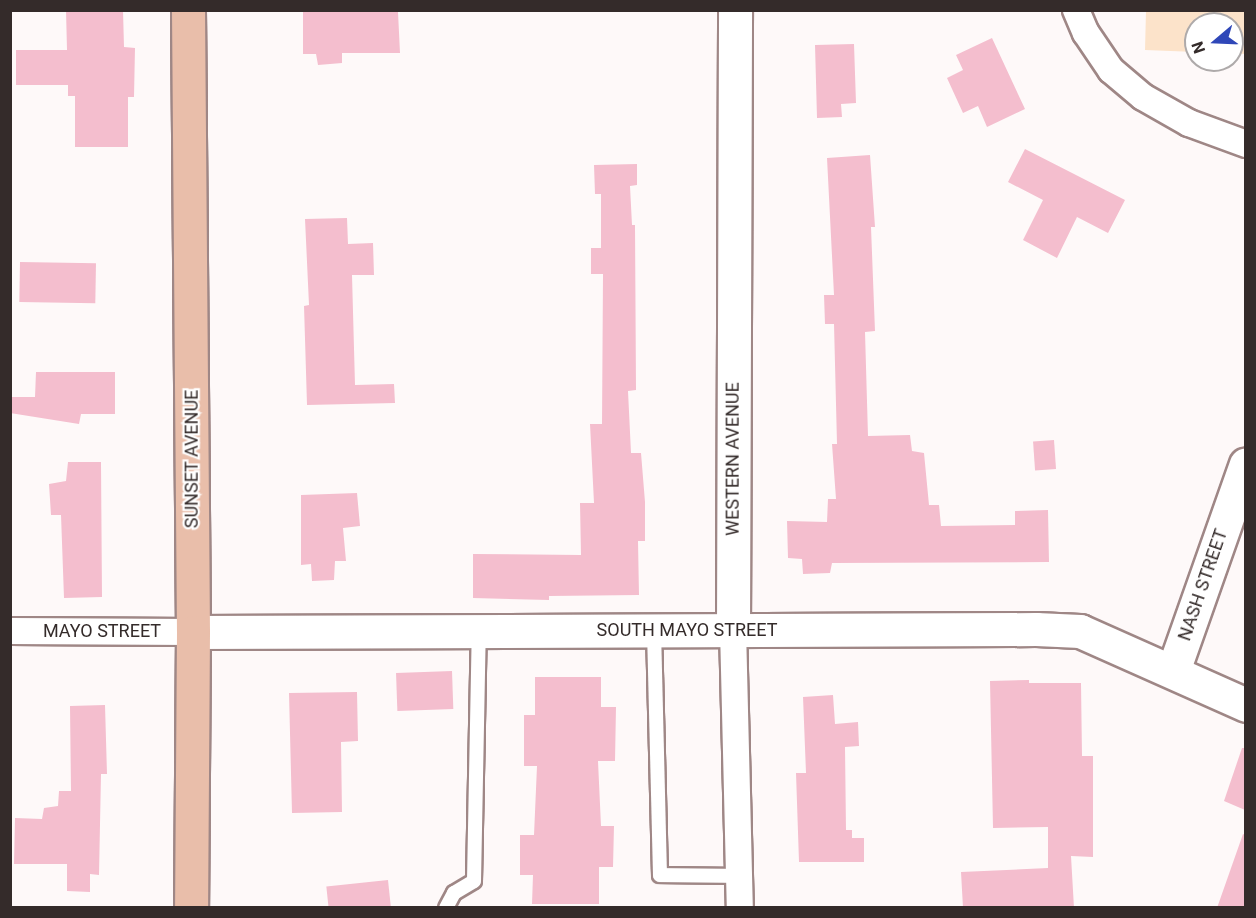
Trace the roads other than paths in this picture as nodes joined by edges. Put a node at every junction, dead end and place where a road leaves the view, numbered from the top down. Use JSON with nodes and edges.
{"nodes":[{"id":1,"x":188,"y":10,"type":"edge"},
{"id":2,"x":735,"y":10,"type":"edge"},
{"id":3,"x":1076,"y":10,"type":"edge"},
{"id":4,"x":1245,"y":144,"type":"edge"},
{"id":5,"x":1245,"y":464,"type":"edge"},
{"id":6,"x":733,"y":629,"type":"junction"},
{"id":7,"x":479,"y":630,"type":"junction"},
{"id":8,"x":654,"y":630,"type":"junction"},
{"id":9,"x":10,"y":631,"type":"edge"},
{"id":10,"x":193,"y":632,"type":"junction"},
{"id":11,"x":1173,"y":671,"type":"junction"},
{"id":12,"x":1245,"y":705,"type":"edge"},
{"id":13,"x":739,"y":876,"type":"junction"},
{"id":14,"x":191,"y":908,"type":"edge"},
{"id":15,"x":446,"y":908,"type":"edge"},
{"id":16,"x":740,"y":908,"type":"edge"}],
"edges":[{"from":1,"to":10,"type":"main road","name":"SUNSET AVENUE"},
{"from":2,"to":6,"type":"street","name":"WESTERN AVENUE"},
{"from":3,"to":4,"type":"street"},
{"from":5,"to":11,"type":"street","name":"NASH STREET"},
{"from":6,"to":8,"type":"street","name":"SOUTH MAYO STREET"},
{"from":6,"to":11,"type":"street","name":"SOUTH MAYO STREET"},
{"from":6,"to":13,"type":"street","name":"WESTERN AVENUE"},
{"from":7,"to":8,"type":"street","name":"SOUTH MAYO STREET"},
{"from":7,"to":10,"type":"street","name":"SOUTH MAYO STREET"},
{"from":7,"to":15,"type":"lane"},
{"from":8,"to":13,"type":"lane"},
{"from":9,"to":10,"type":"street","name":"MAYO STREET"},
{"from":10,"to":14,"type":"main road","name":"SUNSET AVENUE"},
{"from":11,"to":12,"type":"street"},
{"from":13,"to":16,"type":"street","name":"WESTERN AVENUE"}]}
